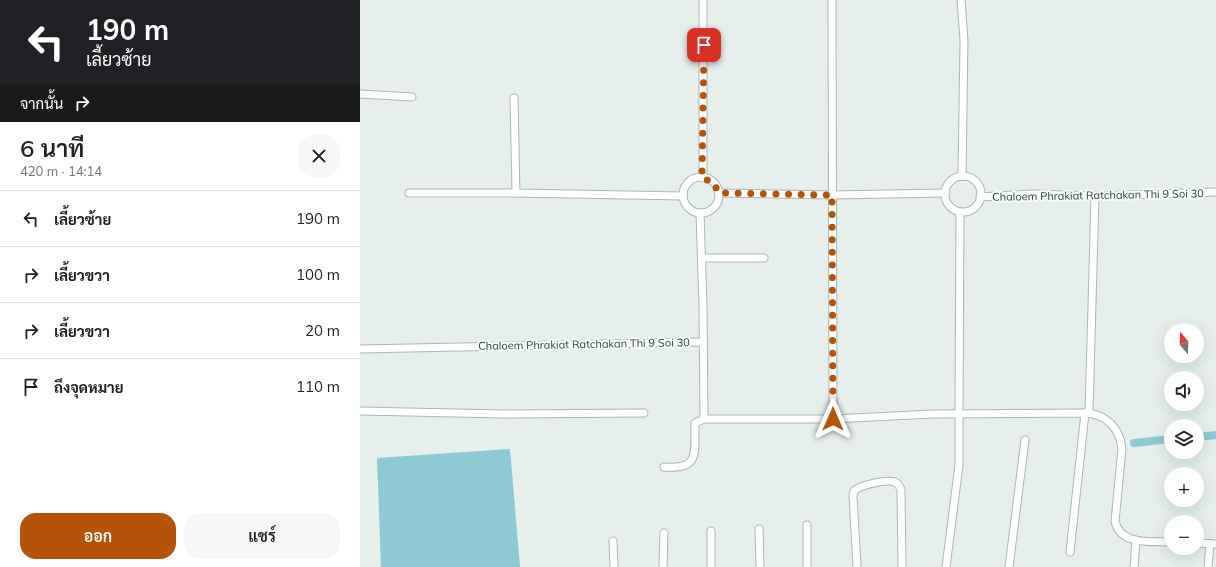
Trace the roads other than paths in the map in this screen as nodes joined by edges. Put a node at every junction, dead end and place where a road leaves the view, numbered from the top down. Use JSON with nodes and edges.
{"nodes":[{"id":1,"x":703,"y":0,"type":"edge"},
{"id":2,"x":832,"y":0,"type":"edge"},
{"id":3,"x":961,"y":0,"type":"edge"},
{"id":4,"x":360,"y":94,"type":"edge"},
{"id":5,"x":412,"y":97,"type":"dead end"},
{"id":6,"x":514,"y":98,"type":"dead end"},
{"id":7,"x":962,"y":176,"type":"junction"},
{"id":8,"x":702,"y":178,"type":"junction"},
{"id":9,"x":1216,"y":192,"type":"edge"},
{"id":10,"x":409,"y":193,"type":"dead end"},
{"id":11,"x":516,"y":193,"type":"junction"},
{"id":12,"x":719,"y":193,"type":"junction"},
{"id":13,"x":944,"y":193,"type":"junction"},
{"id":14,"x":832,"y":195,"type":"junction"},
{"id":15,"x":683,"y":196,"type":"junction"},
{"id":16,"x":1095,"y":196,"type":"junction"},
{"id":17,"x":980,"y":197,"type":"junction"},
{"id":18,"x":960,"y":212,"type":"junction"},
{"id":19,"x":700,"y":213,"type":"junction"},
{"id":20,"x":702,"y":258,"type":"junction"},
{"id":21,"x":764,"y":258,"type":"dead end"},
{"id":22,"x":702,"y":342,"type":"junction"},
{"id":23,"x":360,"y":349,"type":"edge"},
{"id":24,"x":360,"y":411,"type":"edge"},
{"id":25,"x":644,"y":413,"type":"dead end"},
{"id":26,"x":959,"y":413,"type":"junction"},
{"id":27,"x":1087,"y":413,"type":"junction"},
{"id":28,"x":704,"y":418,"type":"junction"},
{"id":29,"x":833,"y":419,"type":"junction"},
{"id":30,"x":1025,"y":440,"type":"dead end"},
{"id":31,"x":664,"y":467,"type":"dead end"},
{"id":32,"x":806,"y":525,"type":"dead end"},
{"id":33,"x":759,"y":529,"type":"dead end"},
{"id":34,"x":711,"y":531,"type":"dead end"},
{"id":35,"x":664,"y":533,"type":"dead end"},
{"id":36,"x":1136,"y":540,"type":"junction"},
{"id":37,"x":613,"y":541,"type":"dead end"},
{"id":38,"x":1164,"y":542,"type":"edge"},
{"id":39,"x":1213,"y":544,"type":"edge"},
{"id":40,"x":1070,"y":552,"type":"dead end"},
{"id":41,"x":614,"y":567,"type":"edge"},
{"id":42,"x":663,"y":567,"type":"edge"},
{"id":43,"x":711,"y":567,"type":"edge"},
{"id":44,"x":760,"y":567,"type":"edge"},
{"id":45,"x":808,"y":567,"type":"edge"},
{"id":46,"x":857,"y":567,"type":"edge"},
{"id":47,"x":902,"y":567,"type":"edge"},
{"id":48,"x":946,"y":567,"type":"edge"},
{"id":49,"x":1009,"y":567,"type":"edge"},
{"id":50,"x":1134,"y":567,"type":"edge"},
{"id":51,"x":1208,"y":567,"type":"edge"}],
"edges":[{"from":1,"to":8,"type":"street"},
{"from":2,"to":14,"type":"street"},
{"from":3,"to":7,"type":"street"},
{"from":4,"to":5,"type":"street"},
{"from":6,"to":11,"type":"street"},
{"from":7,"to":13,"type":"street"},
{"from":7,"to":17,"type":"street"},
{"from":8,"to":12,"type":"street"},
{"from":8,"to":15,"type":"street"},
{"from":9,"to":16,"type":"street","name":"Chaloem Phrakiat Ratchakan Thi 9 Soi 30"},
{"from":10,"to":11,"type":"street"},
{"from":11,"to":15,"type":"street"},
{"from":12,"to":14,"type":"street"},
{"from":12,"to":19,"type":"street"},
{"from":13,"to":14,"type":"street"},
{"from":13,"to":18,"type":"street"},
{"from":14,"to":29,"type":"street"},
{"from":15,"to":19,"type":"street"},
{"from":16,"to":17,"type":"street","name":"Chaloem Phrakiat Ratchakan Thi 9 Soi 30"},
{"from":16,"to":27,"type":"street"},
{"from":17,"to":18,"type":"street"},
{"from":18,"to":26,"type":"street"},
{"from":19,"to":20,"type":"street","name":"Chaloem Phrakiat Ratchakan Thi 9 Soi 30"},
{"from":20,"to":21,"type":"street"},
{"from":20,"to":22,"type":"street","name":"Chaloem Phrakiat Ratchakan Thi 9 Soi 30"},
{"from":22,"to":23,"type":"street","name":"Chaloem Phrakiat Ratchakan Thi 9 Soi 30"},
{"from":22,"to":28,"type":"street"},
{"from":24,"to":25,"type":"street"},
{"from":26,"to":27,"type":"street"},
{"from":26,"to":29,"type":"street"},
{"from":26,"to":48,"type":"street"},
{"from":27,"to":36,"type":"street"},
{"from":27,"to":40,"type":"street"},
{"from":28,"to":29,"type":"street"},
{"from":28,"to":31,"type":"street"},
{"from":30,"to":49,"type":"street"},
{"from":32,"to":45,"type":"street"},
{"from":33,"to":44,"type":"street"},
{"from":34,"to":43,"type":"street"},
{"from":35,"to":42,"type":"street"},
{"from":36,"to":38,"type":"street"},
{"from":36,"to":50,"type":"street"},
{"from":37,"to":41,"type":"street"},
{"from":39,"to":51,"type":"street"},
{"from":46,"to":47,"type":"street"}]}
